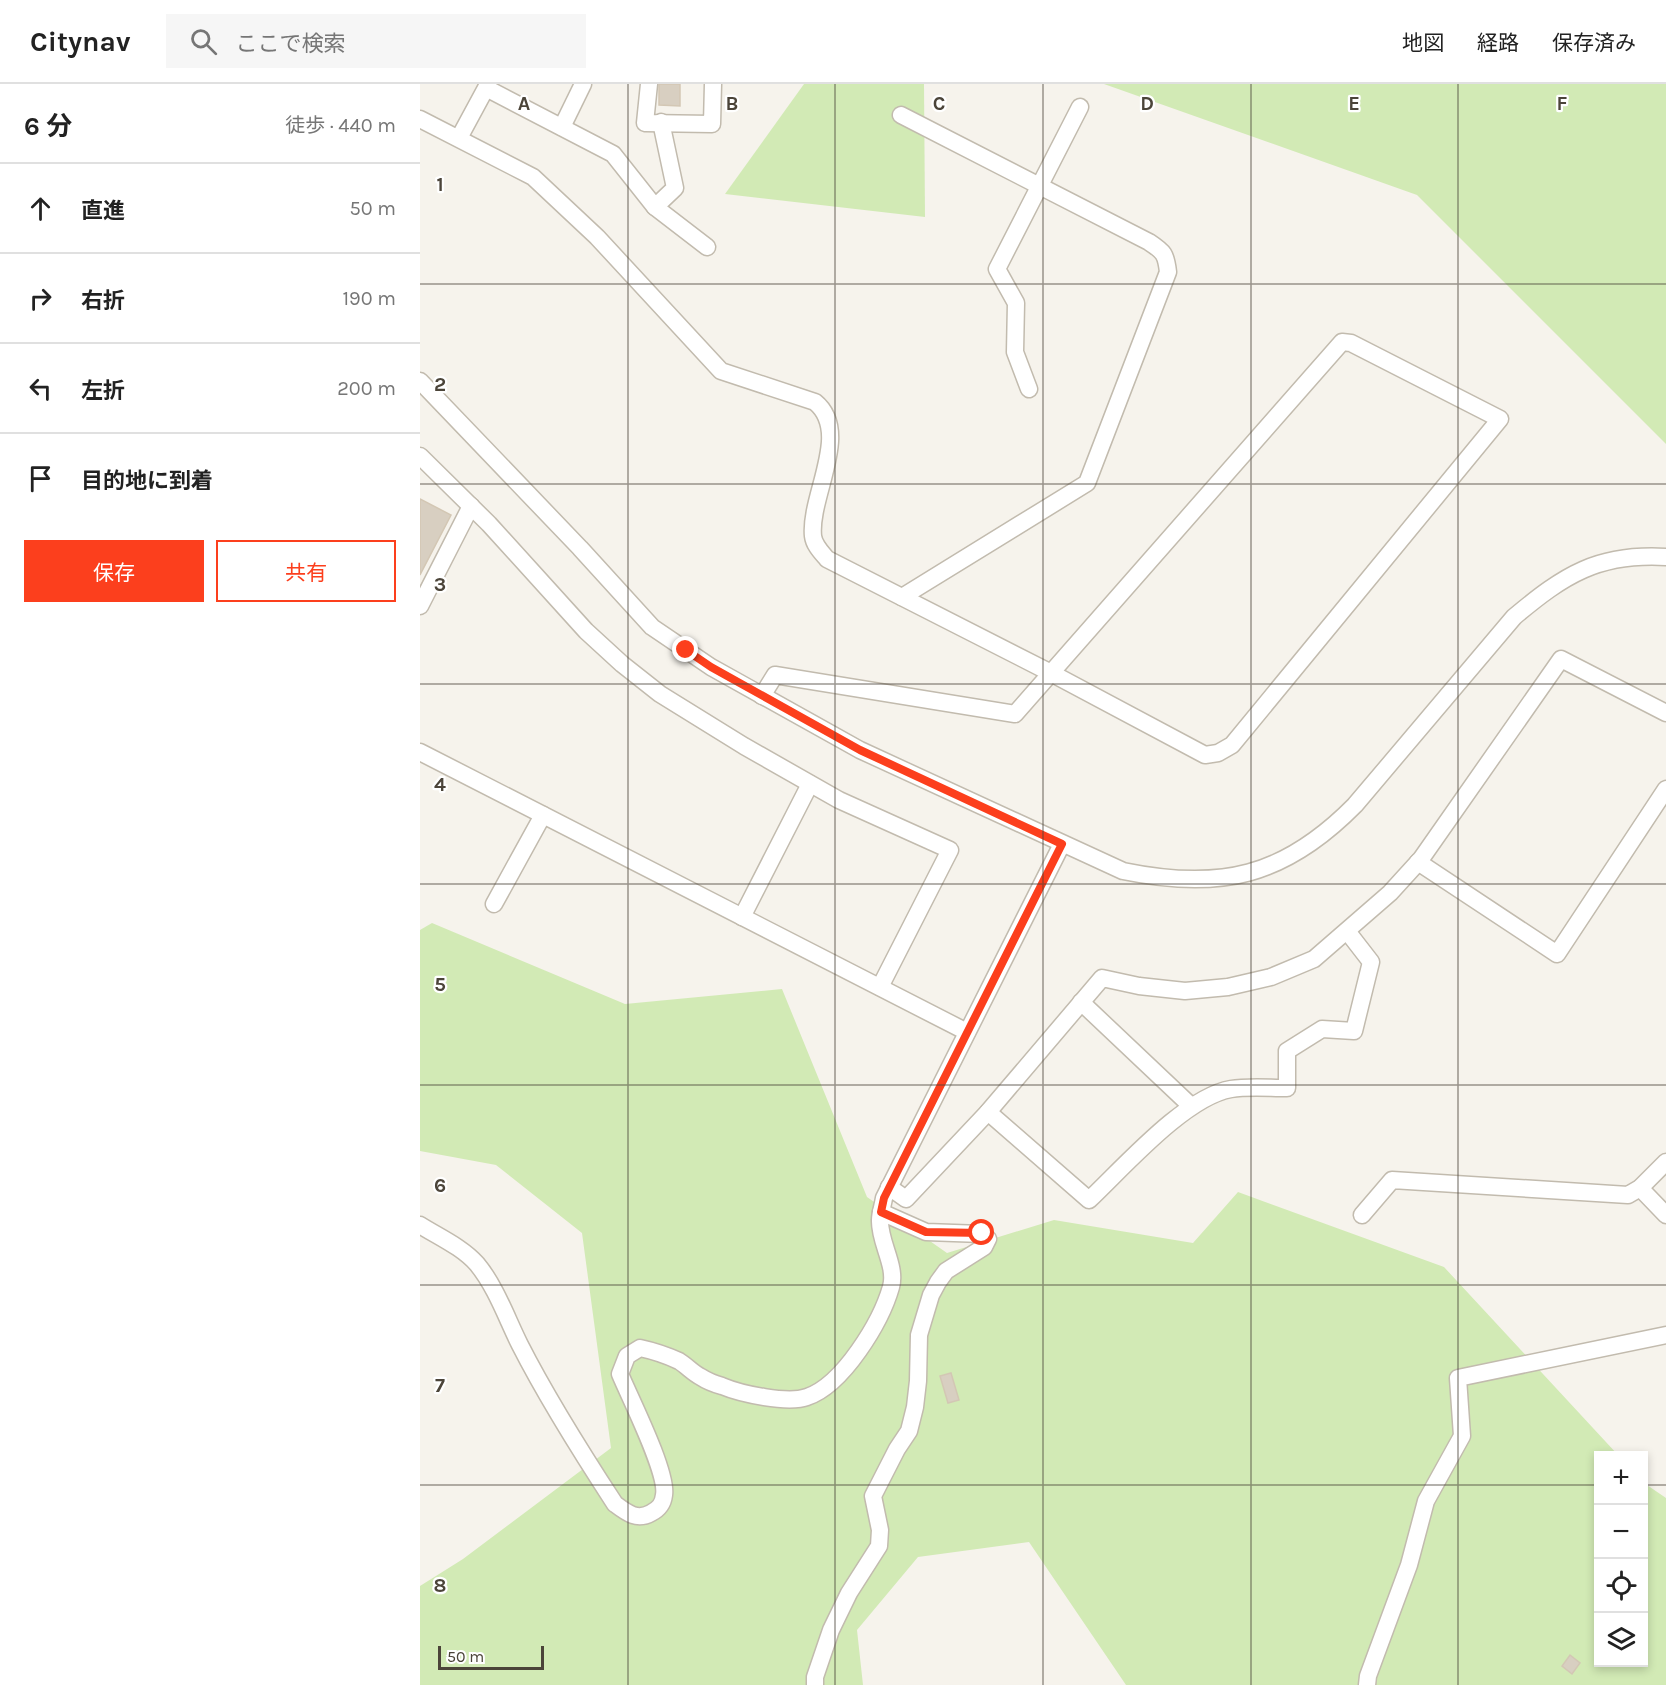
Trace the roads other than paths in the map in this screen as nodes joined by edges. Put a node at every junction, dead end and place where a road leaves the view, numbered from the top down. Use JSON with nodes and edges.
{"nodes":[{"id":1,"x":583,"y":84,"type":"edge"},
{"id":2,"x":649,"y":84,"type":"edge"},
{"id":3,"x":713,"y":84,"type":"edge"},
{"id":4,"x":1080,"y":107,"type":"dead end"},
{"id":5,"x":901,"y":115,"type":"dead end"},
{"id":6,"x":420,"y":118,"type":"edge"},
{"id":7,"x":661,"y":122,"type":"junction"},
{"id":8,"x":562,"y":127,"type":"junction"},
{"id":9,"x":459,"y":138,"type":"junction"},
{"id":10,"x":1040,"y":186,"type":"junction"},
{"id":11,"x":655,"y":207,"type":"junction"},
{"id":12,"x":707,"y":247,"type":"dead end"},
{"id":13,"x":420,"y":381,"type":"edge"},
{"id":14,"x":1029,"y":388,"type":"dead end"},
{"id":15,"x":420,"y":456,"type":"edge"},
{"id":16,"x":471,"y":506,"type":"junction"},
{"id":17,"x":1666,"y":557,"type":"edge"},
{"id":18,"x":902,"y":597,"type":"junction"},
{"id":19,"x":420,"y":606,"type":"edge"},
{"id":20,"x":1051,"y":673,"type":"junction"},
{"id":21,"x":762,"y":696,"type":"junction"},
{"id":22,"x":1666,"y":713,"type":"edge"},
{"id":23,"x":420,"y":752,"type":"edge"},
{"id":24,"x":810,"y":784,"type":"junction"},
{"id":25,"x":1666,"y":789,"type":"edge"},
{"id":26,"x":543,"y":814,"type":"junction"},
{"id":27,"x":1062,"y":844,"type":"junction"},
{"id":28,"x":1418,"y":862,"type":"junction"},
{"id":29,"x":494,"y":904,"type":"dead end"},
{"id":30,"x":742,"y":917,"type":"junction"},
{"id":31,"x":1347,"y":931,"type":"junction"},
{"id":32,"x":880,"y":987,"type":"junction"},
{"id":33,"x":1081,"y":1002,"type":"junction"},
{"id":34,"x":967,"y":1032,"type":"junction"},
{"id":35,"x":1191,"y":1106,"type":"junction"},
{"id":36,"x":988,"y":1112,"type":"junction"},
{"id":37,"x":1666,"y":1162,"type":"edge"},
{"id":38,"x":889,"y":1187,"type":"junction"},
{"id":39,"x":1640,"y":1188,"type":"junction"},
{"id":40,"x":881,"y":1212,"type":"junction"},
{"id":41,"x":1362,"y":1215,"type":"dead end"},
{"id":42,"x":1666,"y":1215,"type":"edge"},
{"id":43,"x":420,"y":1225,"type":"edge"},
{"id":44,"x":1666,"y":1335,"type":"edge"},
{"id":45,"x":814,"y":1685,"type":"edge"},
{"id":46,"x":1367,"y":1685,"type":"edge"}],
"edges":[{"from":1,"to":8,"type":"street"},
{"from":2,"to":7,"type":"street"},
{"from":3,"to":7,"type":"street"},
{"from":4,"to":10,"type":"street"},
{"from":5,"to":10,"type":"street"},
{"from":6,"to":9,"type":"street"},
{"from":7,"to":11,"type":"street"},
{"from":8,"to":9,"type":"street"},
{"from":8,"to":11,"type":"street"},
{"from":9,"to":18,"type":"street"},
{"from":10,"to":14,"type":"street"},
{"from":10,"to":18,"type":"street"},
{"from":11,"to":12,"type":"street"},
{"from":13,"to":21,"type":"street"},
{"from":15,"to":16,"type":"street"},
{"from":16,"to":19,"type":"street"},
{"from":16,"to":24,"type":"street"},
{"from":17,"to":27,"type":"street"},
{"from":18,"to":20,"type":"street"},
{"from":20,"to":20,"type":"street"},
{"from":20,"to":21,"type":"street"},
{"from":21,"to":27,"type":"street"},
{"from":22,"to":28,"type":"street"},
{"from":23,"to":26,"type":"street"},
{"from":24,"to":30,"type":"street"},
{"from":24,"to":32,"type":"street"},
{"from":25,"to":28,"type":"street"},
{"from":26,"to":29,"type":"street"},
{"from":26,"to":30,"type":"street"},
{"from":27,"to":34,"type":"street"},
{"from":28,"to":31,"type":"street"},
{"from":30,"to":32,"type":"street"},
{"from":31,"to":33,"type":"street"},
{"from":31,"to":35,"type":"street"},
{"from":32,"to":34,"type":"street"},
{"from":33,"to":35,"type":"street"},
{"from":33,"to":36,"type":"street"},
{"from":34,"to":38,"type":"street"},
{"from":35,"to":36,"type":"street"},
{"from":36,"to":38,"type":"street"},
{"from":37,"to":39,"type":"street"},
{"from":38,"to":40,"type":"street"},
{"from":39,"to":41,"type":"street"},
{"from":39,"to":42,"type":"street"},
{"from":40,"to":43,"type":"street"},
{"from":40,"to":45,"type":"street"},
{"from":44,"to":46,"type":"street"}]}
